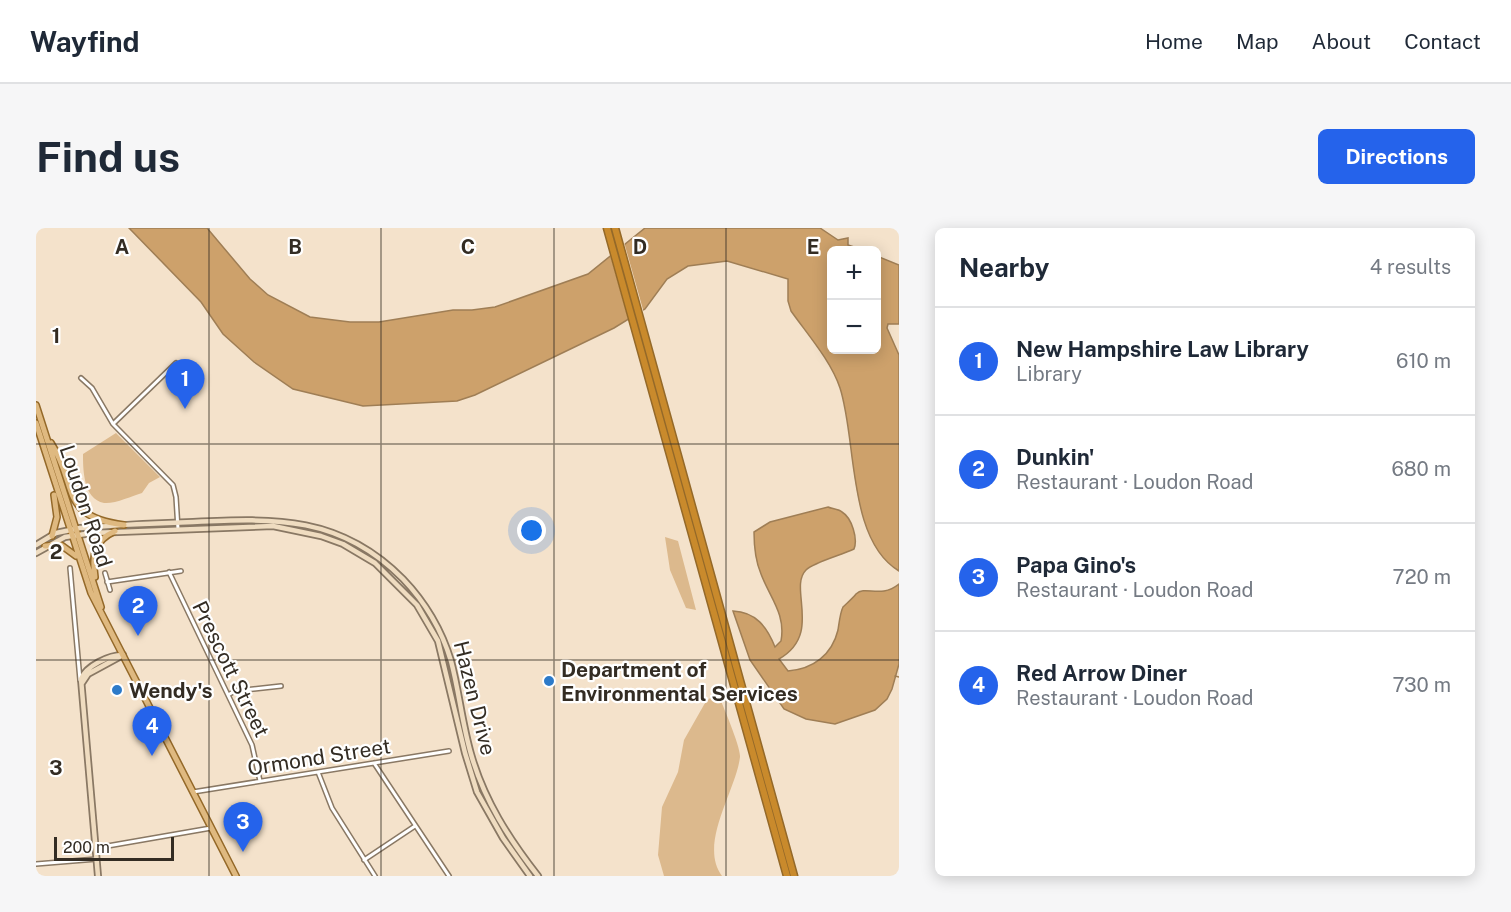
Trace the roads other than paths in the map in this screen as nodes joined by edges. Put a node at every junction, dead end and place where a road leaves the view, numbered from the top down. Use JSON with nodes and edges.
{"nodes":[{"id":1,"x":607,"y":228,"type":"edge"},
{"id":2,"x":615,"y":228,"type":"edge"},
{"id":3,"x":640,"y":331,"type":"junction"},
{"id":4,"x":176,"y":363,"type":"dead end"},
{"id":5,"x":81,"y":378,"type":"dead end"},
{"id":6,"x":36,"y":405,"type":"edge"},
{"id":7,"x":36,"y":423,"type":"edge"},
{"id":8,"x":113,"y":424,"type":"junction"},
{"id":9,"x":46,"y":436,"type":"junction"},
{"id":10,"x":45,"y":453,"type":"junction"},
{"id":11,"x":177,"y":522,"type":"junction"},
{"id":12,"x":124,"y":525,"type":"junction"},
{"id":13,"x":178,"y":529,"type":"junction"},
{"id":14,"x":115,"y":531,"type":"junction"},
{"id":15,"x":74,"y":532,"type":"junction"},
{"id":16,"x":52,"y":536,"type":"junction"},
{"id":17,"x":36,"y":545,"type":"edge"},
{"id":18,"x":45,"y":546,"type":"junction"},
{"id":19,"x":36,"y":553,"type":"edge"},
{"id":20,"x":79,"y":558,"type":"junction"},
{"id":21,"x":70,"y":568,"type":"dead end"},
{"id":22,"x":181,"y":571,"type":"dead end"},
{"id":23,"x":169,"y":572,"type":"junction"},
{"id":24,"x":105,"y":573,"type":"dead end"},
{"id":25,"x":107,"y":582,"type":"junction"},
{"id":26,"x":96,"y":588,"type":"junction"},
{"id":27,"x":110,"y":590,"type":"dead end"},
{"id":28,"x":104,"y":617,"type":"junction"},
{"id":29,"x":123,"y":655,"type":"junction"},
{"id":30,"x":81,"y":685,"type":"junction"},
{"id":31,"x":281,"y":686,"type":"dead end"},
{"id":32,"x":228,"y":695,"type":"junction"},
{"id":33,"x":449,"y":751,"type":"dead end"},
{"id":34,"x":374,"y":763,"type":"junction"},
{"id":35,"x":318,"y":772,"type":"junction"},
{"id":36,"x":260,"y":781,"type":"junction"},
{"id":37,"x":193,"y":792,"type":"junction"},
{"id":38,"x":415,"y":826,"type":"junction"},
{"id":39,"x":212,"y":828,"type":"junction"},
{"id":40,"x":96,"y":848,"type":"junction"},
{"id":41,"x":97,"y":860,"type":"junction"},
{"id":42,"x":364,"y":860,"type":"junction"},
{"id":43,"x":36,"y":864,"type":"edge"},
{"id":44,"x":98,"y":876,"type":"edge"},
{"id":45,"x":236,"y":876,"type":"edge"},
{"id":46,"x":375,"y":876,"type":"edge"},
{"id":47,"x":449,"y":876,"type":"edge"},
{"id":48,"x":530,"y":876,"type":"edge"},
{"id":49,"x":538,"y":876,"type":"edge"},
{"id":50,"x":787,"y":876,"type":"edge"},
{"id":51,"x":794,"y":876,"type":"edge"}],
"edges":[{"from":1,"to":3,"type":"highway"},
{"from":2,"to":3,"type":"highway"},
{"from":3,"to":50,"type":"highway"},
{"from":3,"to":51,"type":"highway"},
{"from":4,"to":8,"type":"street"},
{"from":5,"to":8,"type":"street"},
{"from":6,"to":9,"type":"main road","name":"Loudon Road"},
{"from":7,"to":10,"type":"main road","name":"Loudon Road"},
{"from":8,"to":11,"type":"street"},
{"from":9,"to":12,"type":"main road"},
{"from":9,"to":15,"type":"main road","name":"Loudon Road"},
{"from":10,"to":15,"type":"main road","name":"Loudon Road"},
{"from":10,"to":16,"type":"main road"},
{"from":11,"to":12,"type":"street","name":"Hazen Drive"},
{"from":11,"to":13,"type":"street"},
{"from":11,"to":49,"type":"street","name":"Hazen Drive"},
{"from":12,"to":15,"type":"street","name":"Hazen Drive"},
{"from":13,"to":14,"type":"street","name":"Hazen Drive"},
{"from":13,"to":48,"type":"street","name":"Hazen Drive"},
{"from":14,"to":15,"type":"street","name":"Hazen Drive"},
{"from":14,"to":26,"type":"main road"},
{"from":15,"to":16,"type":"street"},
{"from":15,"to":18,"type":"street"},
{"from":15,"to":20,"type":"main road","name":"Loudon Road"},
{"from":15,"to":26,"type":"main road","name":"Loudon Road"},
{"from":16,"to":17,"type":"street"},
{"from":18,"to":19,"type":"street"},
{"from":18,"to":20,"type":"main road"},
{"from":20,"to":28,"type":"main road","name":"Loudon Road"},
{"from":21,"to":30,"type":"street"},
{"from":22,"to":23,"type":"street"},
{"from":23,"to":25,"type":"street"},
{"from":23,"to":32,"type":"street","name":"Prescott Street"},
{"from":24,"to":25,"type":"street"},
{"from":25,"to":27,"type":"street"},
{"from":26,"to":28,"type":"main road","name":"Loudon Road"},
{"from":28,"to":29,"type":"main road","name":"Loudon Road"},
{"from":29,"to":30,"type":"street"},
{"from":29,"to":37,"type":"main road","name":"Loudon Road"},
{"from":30,"to":40,"type":"street"},
{"from":31,"to":32,"type":"street"},
{"from":32,"to":36,"type":"street","name":"Prescott Street"},
{"from":33,"to":34,"type":"street","name":"Ormond Street"},
{"from":34,"to":35,"type":"street","name":"Ormond Street"},
{"from":34,"to":38,"type":"street"},
{"from":35,"to":36,"type":"street","name":"Ormond Street"},
{"from":35,"to":42,"type":"street"},
{"from":36,"to":37,"type":"street","name":"Ormond Street"},
{"from":37,"to":39,"type":"main road","name":"Loudon Road"},
{"from":38,"to":42,"type":"street"},
{"from":38,"to":47,"type":"street"},
{"from":39,"to":40,"type":"street"},
{"from":39,"to":45,"type":"main road","name":"Loudon Road"},
{"from":40,"to":41,"type":"street"},
{"from":41,"to":43,"type":"street"},
{"from":41,"to":44,"type":"street"},
{"from":42,"to":46,"type":"street"}]}
